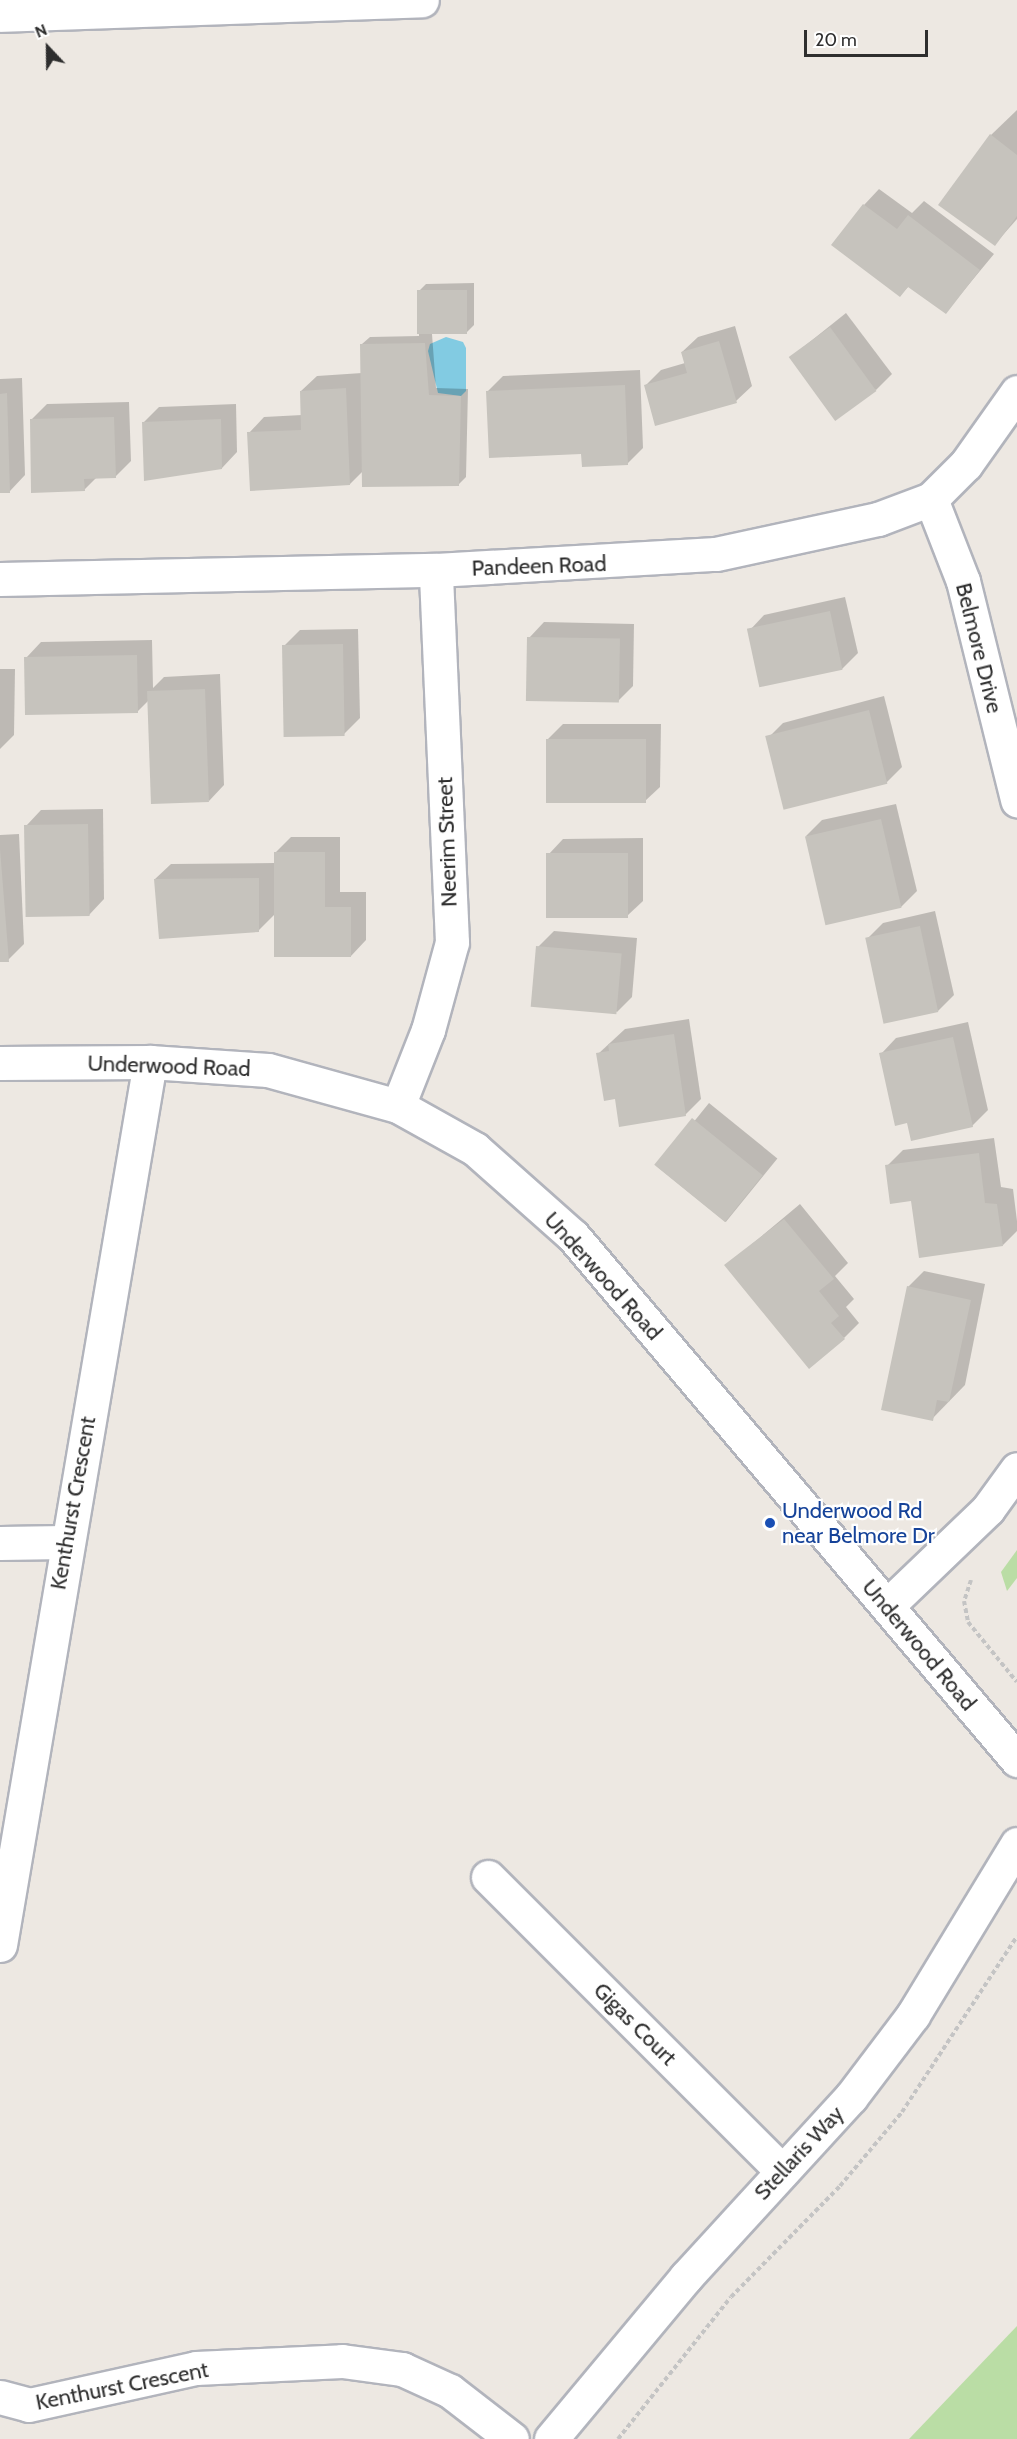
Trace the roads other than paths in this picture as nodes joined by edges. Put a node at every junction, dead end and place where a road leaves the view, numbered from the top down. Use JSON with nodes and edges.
{"nodes":[{"id":1,"x":422,"y":0,"type":"edge"},
{"id":2,"x":0,"y":15,"type":"edge"},
{"id":3,"x":1017,"y":392,"type":"edge"},
{"id":4,"x":931,"y":500,"type":"junction"},
{"id":5,"x":436,"y":570,"type":"junction"},
{"id":6,"x":0,"y":579,"type":"edge"},
{"id":7,"x":1017,"y":800,"type":"edge"},
{"id":8,"x":150,"y":1062,"type":"junction"},
{"id":9,"x":0,"y":1063,"type":"edge"},
{"id":10,"x":398,"y":1106,"type":"junction"},
{"id":11,"x":1017,"y":1469,"type":"edge"},
{"id":12,"x":65,"y":1542,"type":"junction"},
{"id":13,"x":0,"y":1543,"type":"edge"},
{"id":14,"x":887,"y":1606,"type":"junction"},
{"id":15,"x":1017,"y":1760,"type":"edge"},
{"id":16,"x":1017,"y":1844,"type":"edge"},
{"id":17,"x":488,"y":1877,"type":"dead end"},
{"id":18,"x":0,"y":1945,"type":"edge"},
{"id":19,"x":782,"y":2171,"type":"junction"},
{"id":20,"x":0,"y":2397,"type":"edge"},
{"id":21,"x":512,"y":2439,"type":"edge"},
{"id":22,"x":551,"y":2439,"type":"edge"}],
"edges":[{"from":1,"to":2,"type":"street"},
{"from":3,"to":4,"type":"street","name":"Pandeen Road"},
{"from":4,"to":5,"type":"street","name":"Pandeen Road"},
{"from":4,"to":7,"type":"street","name":"Belmore Drive"},
{"from":5,"to":6,"type":"street","name":"Pandeen Road"},
{"from":5,"to":10,"type":"street","name":"Neerim Street"},
{"from":8,"to":9,"type":"street","name":"Underwood Road"},
{"from":8,"to":10,"type":"street","name":"Underwood Road"},
{"from":8,"to":12,"type":"street","name":"Kenthurst Crescent"},
{"from":10,"to":14,"type":"street","name":"Underwood Road"},
{"from":11,"to":14,"type":"street"},
{"from":12,"to":13,"type":"street"},
{"from":12,"to":18,"type":"street","name":"Kenthurst Crescent"},
{"from":14,"to":15,"type":"street","name":"Underwood Road"},
{"from":16,"to":19,"type":"street","name":"Stellaris Way"},
{"from":17,"to":19,"type":"street","name":"Gigas Court"},
{"from":19,"to":22,"type":"street","name":"Stellaris Way"},
{"from":20,"to":21,"type":"street","name":"Kenthurst Crescent"}]}
